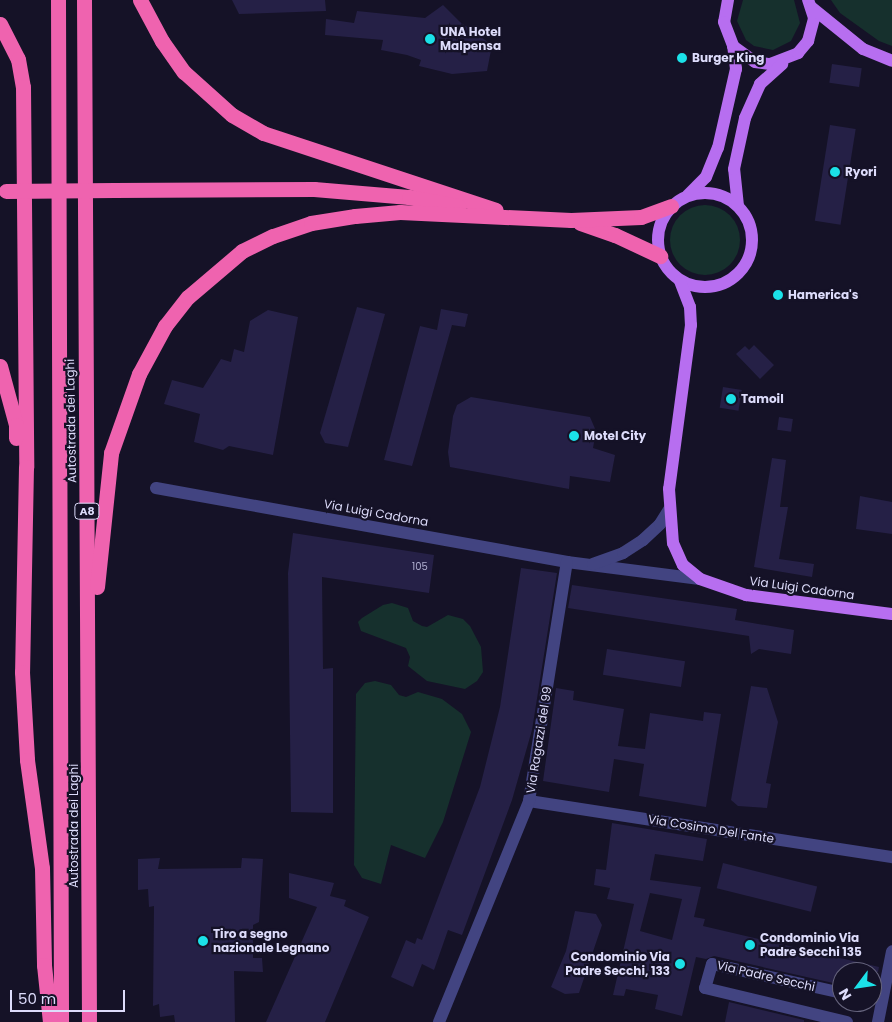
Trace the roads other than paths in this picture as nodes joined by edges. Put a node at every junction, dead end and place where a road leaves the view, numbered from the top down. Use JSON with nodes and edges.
{"nodes":[{"id":1,"x":58,"y":0,"type":"edge"},
{"id":2,"x":84,"y":0,"type":"edge"},
{"id":3,"x":140,"y":0,"type":"edge"},
{"id":4,"x":728,"y":0,"type":"edge"},
{"id":5,"x":810,"y":3,"type":"edge"},
{"id":6,"x":0,"y":24,"type":"edge"},
{"id":7,"x":733,"y":46,"type":"junction"},
{"id":8,"x":785,"y":61,"type":"junction"},
{"id":9,"x":892,"y":61,"type":"edge"},
{"id":10,"x":3,"y":191,"type":"edge"},
{"id":11,"x":688,"y":195,"type":"junction"},
{"id":12,"x":671,"y":206,"type":"junction"},
{"id":13,"x":738,"y":206,"type":"junction"},
{"id":14,"x":511,"y":215,"type":"junction"},
{"id":15,"x":571,"y":220,"type":"junction"},
{"id":16,"x":660,"y":256,"type":"junction"},
{"id":17,"x":680,"y":281,"type":"junction"},
{"id":18,"x":0,"y":366,"type":"edge"},
{"id":19,"x":156,"y":488,"type":"dead end"},
{"id":20,"x":670,"y":508,"type":"junction"},
{"id":21,"x":567,"y":562,"type":"junction"},
{"id":22,"x":591,"y":565,"type":"junction"},
{"id":23,"x":700,"y":579,"type":"junction"},
{"id":24,"x":23,"y":580,"type":"junction"},
{"id":25,"x":892,"y":614,"type":"edge"},
{"id":26,"x":90,"y":651,"type":"junction"},
{"id":27,"x":529,"y":801,"type":"junction"},
{"id":28,"x":892,"y":857,"type":"edge"},
{"id":29,"x":892,"y":950,"type":"edge"},
{"id":30,"x":882,"y":983,"type":"edge"},
{"id":31,"x":832,"y":991,"type":"edge"},
{"id":32,"x":50,"y":1022,"type":"edge"},
{"id":33,"x":61,"y":1022,"type":"edge"},
{"id":34,"x":89,"y":1022,"type":"edge"},
{"id":35,"x":439,"y":1022,"type":"edge"},
{"id":36,"x":848,"y":1022,"type":"edge"}],
"edges":[{"from":1,"to":33,"type":"highway","name":"Autostrada dei Laghi","number":"A8"},
{"from":2,"to":26,"type":"highway","name":"Autostrada dei Laghi","number":"A8"},
{"from":3,"to":14,"type":"highway"},
{"from":4,"to":7,"type":"main road"},
{"from":5,"to":8,"type":"main road"},
{"from":5,"to":9,"type":"main road"},
{"from":6,"to":24,"type":"highway"},
{"from":7,"to":8,"type":"main road"},
{"from":7,"to":11,"type":"main road"},
{"from":8,"to":13,"type":"main road"},
{"from":10,"to":14,"type":"highway","bridge":true},
{"from":11,"to":12,"type":"main road"},
{"from":11,"to":13,"type":"main road"},
{"from":12,"to":15,"type":"highway"},
{"from":12,"to":16,"type":"main road"},
{"from":13,"to":17,"type":"main road"},
{"from":14,"to":15,"type":"highway"},
{"from":14,"to":26,"type":"highway"},
{"from":15,"to":16,"type":"highway"},
{"from":16,"to":17,"type":"main road"},
{"from":17,"to":20,"type":"main road"},
{"from":18,"to":24,"type":"highway"},
{"from":19,"to":21,"type":"street","name":"Via Luigi Cadorna"},
{"from":20,"to":22,"type":"street","name":"Via Luigi Cadorna"},
{"from":20,"to":23,"type":"main road"},
{"from":21,"to":22,"type":"street","name":"Via Luigi Cadorna"},
{"from":21,"to":27,"type":"street","name":"Via Ragazzi del 99"},
{"from":22,"to":23,"type":"street","name":"Via Luigi Cadorna"},
{"from":23,"to":25,"type":"main road","name":"Via Luigi Cadorna"},
{"from":24,"to":32,"type":"highway"},
{"from":26,"to":34,"type":"highway","name":"Autostrada dei Laghi","number":"A8"},
{"from":27,"to":28,"type":"street","name":"Via Cosimo Del Fante"},
{"from":27,"to":35,"type":"street","name":"Via Ragazzi del 99"},
{"from":29,"to":30,"type":"street"},
{"from":31,"to":36,"type":"street","name":"Via Padre Secchi"}]}
